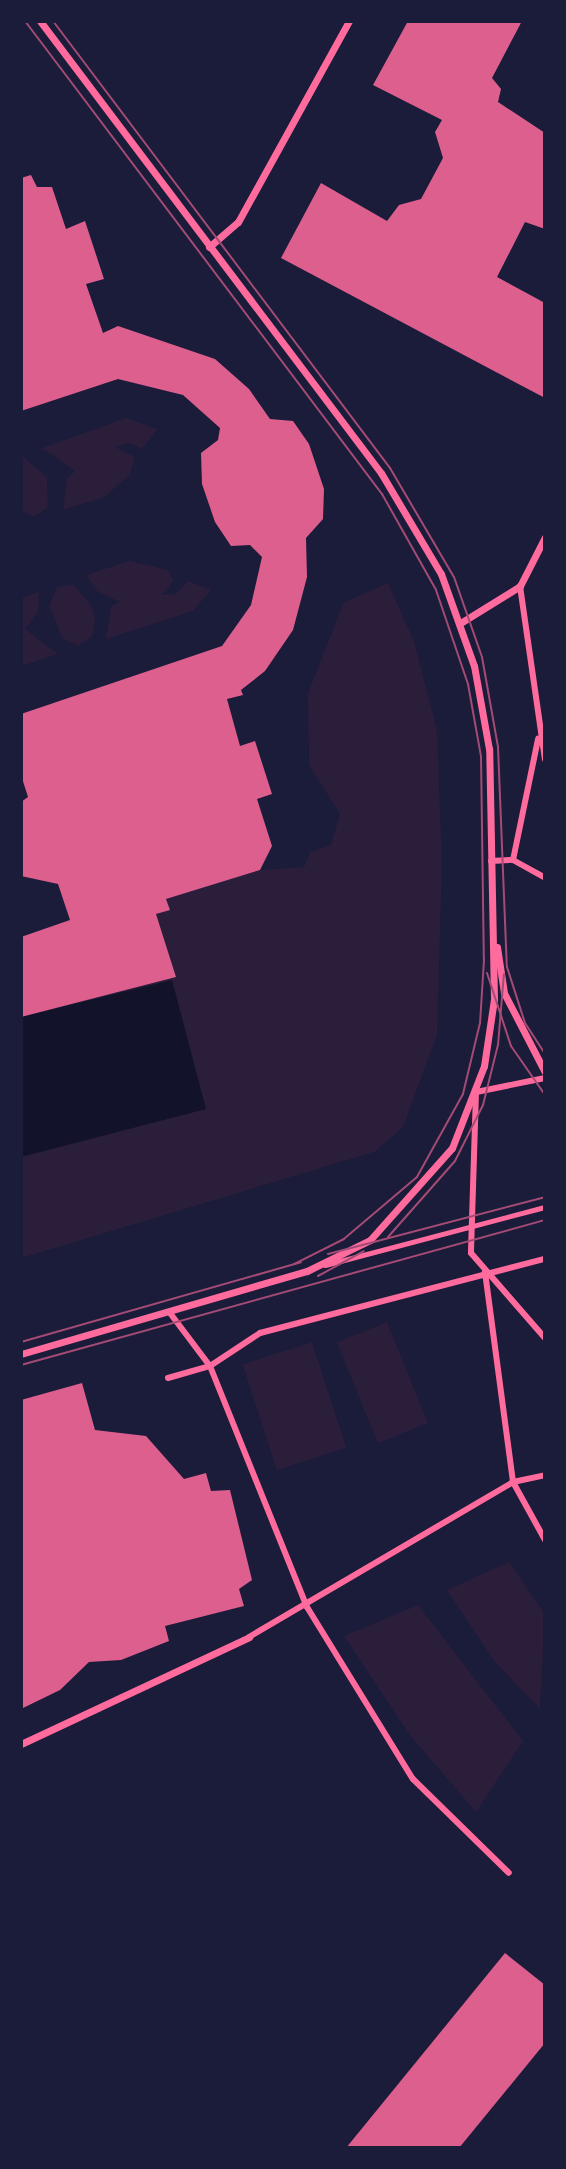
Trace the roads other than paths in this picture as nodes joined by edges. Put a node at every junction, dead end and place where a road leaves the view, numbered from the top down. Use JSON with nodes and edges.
{"nodes":[{"id":1,"x":40,"y":21,"type":"edge"},
{"id":2,"x":349,"y":21,"type":"edge"},
{"id":3,"x":209,"y":247,"type":"junction"},
{"id":4,"x":545,"y":537,"type":"edge"},
{"id":5,"x":520,"y":586,"type":"junction"},
{"id":6,"x":462,"y":622,"type":"junction"},
{"id":7,"x":539,"y":737,"type":"junction"},
{"id":8,"x":545,"y":759,"type":"edge"},
{"id":9,"x":513,"y":860,"type":"junction"},
{"id":10,"x":491,"y":861,"type":"junction"},
{"id":11,"x":545,"y":878,"type":"edge"},
{"id":12,"x":494,"y":928,"type":"junction"},
{"id":13,"x":545,"y":1072,"type":"edge"},
{"id":14,"x":545,"y":1078,"type":"edge"},
{"id":15,"x":476,"y":1092,"type":"junction"},
{"id":16,"x":545,"y":1207,"type":"edge"},
{"id":17,"x":472,"y":1227,"type":"junction"},
{"id":18,"x":545,"y":1259,"type":"edge"},
{"id":19,"x":323,"y":1266,"type":"junction"},
{"id":20,"x":485,"y":1270,"type":"junction"},
{"id":21,"x":170,"y":1313,"type":"junction"},
{"id":22,"x":545,"y":1338,"type":"edge"},
{"id":23,"x":21,"y":1354,"type":"edge"},
{"id":24,"x":210,"y":1366,"type":"junction"},
{"id":25,"x":167,"y":1378,"type":"dead end"},
{"id":26,"x":545,"y":1475,"type":"edge"},
{"id":27,"x":513,"y":1482,"type":"junction"},
{"id":28,"x":545,"y":1540,"type":"edge"},
{"id":29,"x":307,"y":1607,"type":"junction"},
{"id":30,"x":249,"y":1637,"type":"joint"},
{"id":31,"x":21,"y":1744,"type":"edge"},
{"id":32,"x":509,"y":1873,"type":"dead end"}],
"edges":[{"from":1,"to":3,"type":"street"},
{"from":2,"to":3,"type":"street"},
{"from":3,"to":6,"type":"street"},
{"from":4,"to":5,"type":"street"},
{"from":5,"to":6,"type":"street"},
{"from":5,"to":7,"type":"street"},
{"from":6,"to":10,"type":"street"},
{"from":7,"to":8,"type":"street"},
{"from":7,"to":9,"type":"street"},
{"from":9,"to":10,"type":"street"},
{"from":9,"to":11,"type":"street"},
{"from":10,"to":12,"type":"street"},
{"from":12,"to":13,"type":"street"},
{"from":12,"to":15,"type":"street"},
{"from":14,"to":15,"type":"street"},
{"from":15,"to":17,"type":"street"},
{"from":15,"to":19,"type":"street"},
{"from":16,"to":17,"type":"lane"},
{"from":17,"to":19,"type":"lane"},
{"from":17,"to":20,"type":"street"},
{"from":18,"to":20,"type":"street"},
{"from":19,"to":21,"type":"street"},
{"from":20,"to":22,"type":"street"},
{"from":20,"to":24,"type":"street"},
{"from":20,"to":27,"type":"street"},
{"from":21,"to":23,"type":"street"},
{"from":21,"to":24,"type":"street"},
{"from":24,"to":25,"type":"street"},
{"from":24,"to":29,"type":"street"},
{"from":26,"to":27,"type":"street"},
{"from":27,"to":28,"type":"street"},
{"from":27,"to":29,"type":"street"},
{"from":29,"to":30,"type":"street"},
{"from":29,"to":32,"type":"street"},
{"from":30,"to":31,"type":"street"}]}
